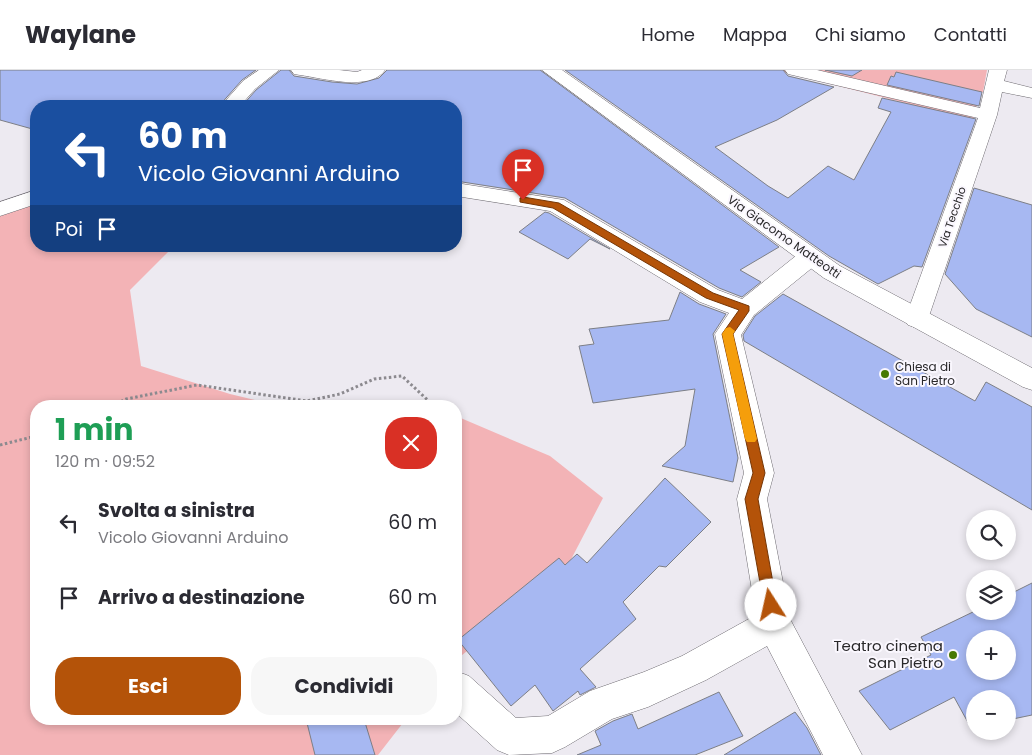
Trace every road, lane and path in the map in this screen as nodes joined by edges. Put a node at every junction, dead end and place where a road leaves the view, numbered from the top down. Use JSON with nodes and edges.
{"nodes":[{"id":1,"x":270,"y":70,"type":"edge"},
{"id":2,"x":300,"y":70,"type":"edge"},
{"id":3,"x":376,"y":70,"type":"edge"},
{"id":4,"x":551,"y":70,"type":"edge"},
{"id":5,"x":794,"y":70,"type":"edge"},
{"id":6,"x":997,"y":77,"type":"edge"},
{"id":7,"x":1032,"y":93,"type":"edge"},
{"id":8,"x":235,"y":100,"type":"edge"},
{"id":9,"x":988,"y":115,"type":"junction"},
{"id":10,"x":462,"y":190,"type":"edge"},
{"id":11,"x":30,"y":199,"type":"edge"},
{"id":12,"x":0,"y":208,"type":"edge"},
{"id":13,"x":810,"y":257,"type":"junction"},
{"id":14,"x":745,"y":309,"type":"junction"},
{"id":15,"x":917,"y":319,"type":"junction"},
{"id":16,"x":1032,"y":380,"type":"edge"},
{"id":17,"x":126,"y":400,"type":"edge"},
{"id":18,"x":300,"y":400,"type":"edge"},
{"id":19,"x":312,"y":400,"type":"edge"},
{"id":20,"x":428,"y":400,"type":"edge"},
{"id":21,"x":30,"y":438,"type":"edge"},
{"id":22,"x":0,"y":445,"type":"edge"},
{"id":23,"x":774,"y":623,"type":"junction"},
{"id":24,"x":462,"y":694,"type":"edge"},
{"id":25,"x":843,"y":755,"type":"edge"}],
"edges":[{"from":1,"to":8,"type":"street"},
{"from":2,"to":3,"type":"street"},
{"from":4,"to":13,"type":"street","name":"Via Giacomo Matteotti"},
{"from":5,"to":9,"type":"street"},
{"from":6,"to":7,"type":"street","name":"Via Tecchio"},
{"from":6,"to":9,"type":"street","name":"Via Tecchio"},
{"from":9,"to":15,"type":"street","name":"Via Tecchio"},
{"from":10,"to":14,"type":"street"},
{"from":11,"to":12,"type":"street"},
{"from":13,"to":14,"type":"street"},
{"from":13,"to":15,"type":"street","name":"Via Giacomo Matteotti"},
{"from":14,"to":23,"type":"street"},
{"from":15,"to":16,"type":"street","name":"Via Giacomo Matteotti"},
{"from":17,"to":18,"type":"path"},
{"from":19,"to":20,"type":"path"},
{"from":21,"to":22,"type":"path"},
{"from":23,"to":24,"type":"street"},
{"from":23,"to":25,"type":"street"}]}
